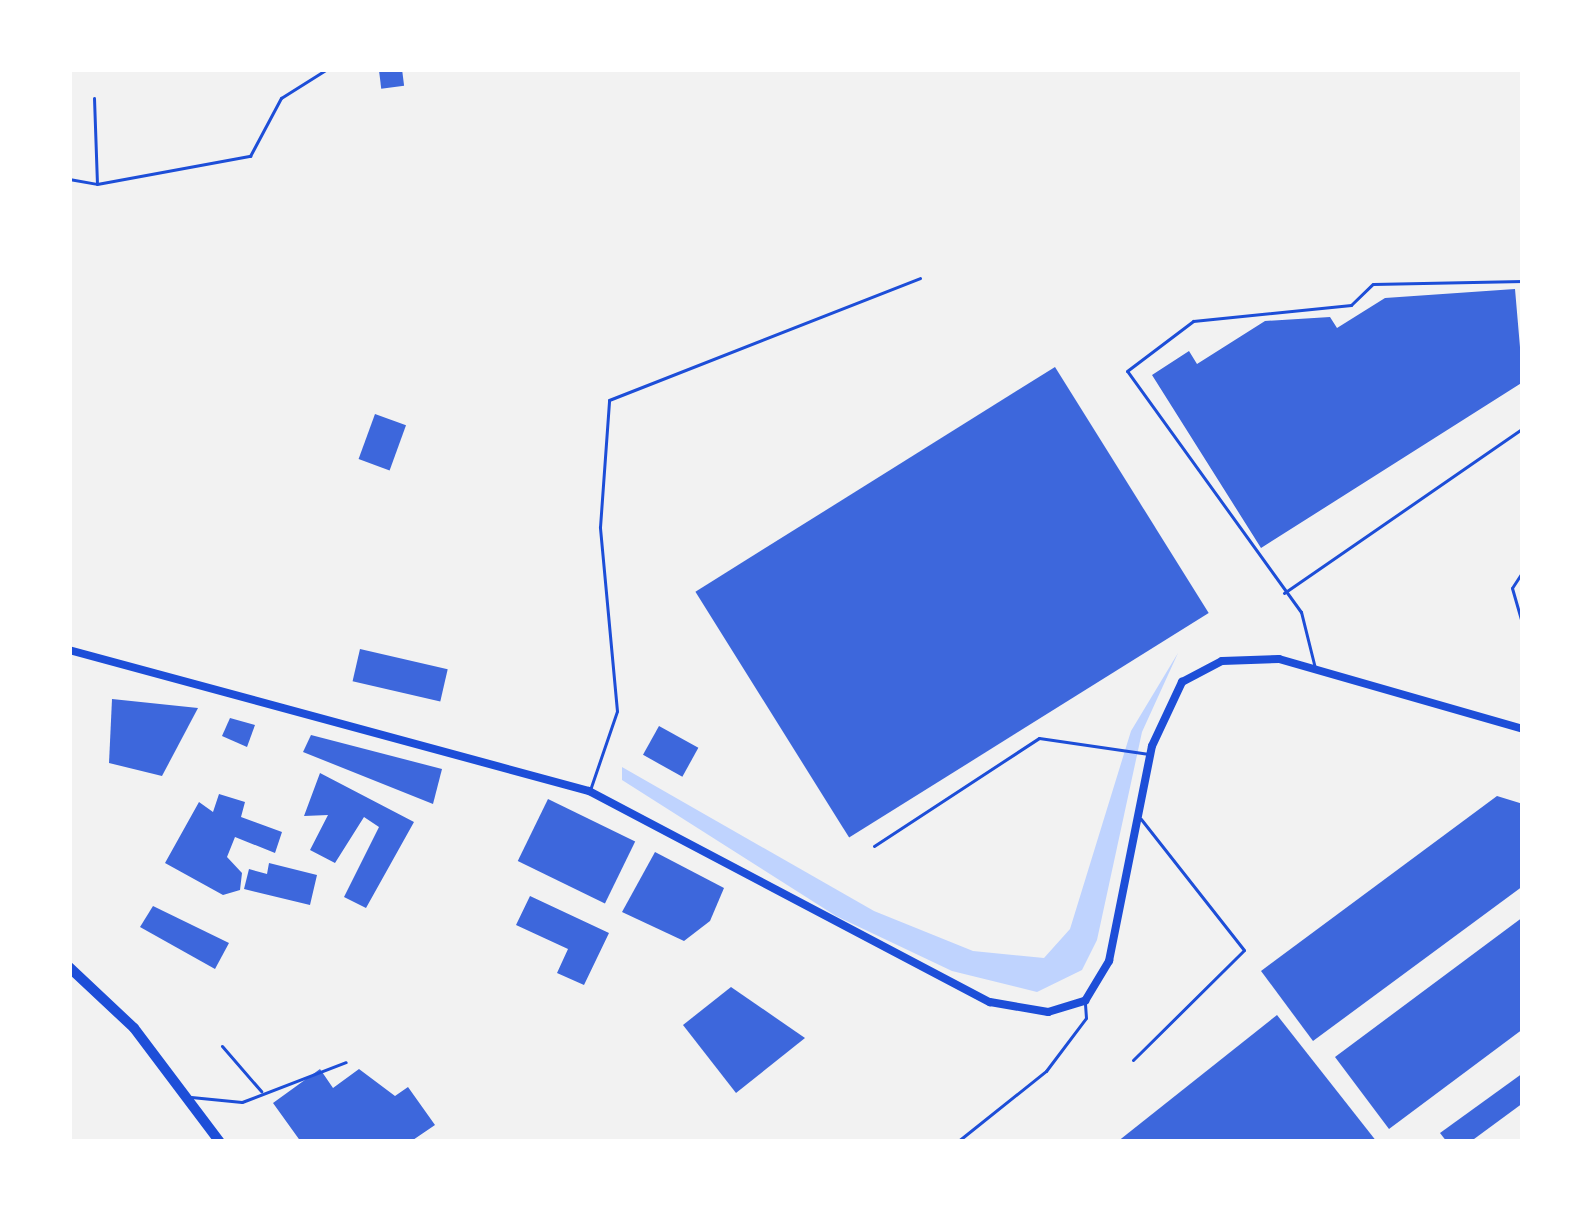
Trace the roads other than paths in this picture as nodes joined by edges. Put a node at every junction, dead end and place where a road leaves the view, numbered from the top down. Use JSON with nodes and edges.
{"nodes":[{"id":1,"x":328,"y":69,"type":"edge"},
{"id":2,"x":94,"y":98,"type":"dead end"},
{"id":3,"x":69,"y":178,"type":"edge"},
{"id":4,"x":97,"y":184,"type":"junction"},
{"id":5,"x":920,"y":278,"type":"dead end"},
{"id":6,"x":1523,"y":281,"type":"edge"},
{"id":7,"x":1523,"y":428,"type":"edge"},
{"id":8,"x":1523,"y":571,"type":"edge"},
{"id":9,"x":1284,"y":592,"type":"junction"},
{"id":10,"x":1523,"y":626,"type":"edge"},
{"id":11,"x":69,"y":650,"type":"edge"},
{"id":12,"x":1315,"y":669,"type":"junction"},
{"id":13,"x":1523,"y":729,"type":"edge"},
{"id":14,"x":1150,"y":754,"type":"junction"},
{"id":15,"x":589,"y":791,"type":"junction"},
{"id":16,"x":1140,"y":818,"type":"junction"},
{"id":17,"x":874,"y":846,"type":"dead end"},
{"id":18,"x":69,"y":968,"type":"edge"},
{"id":19,"x":1085,"y":1000,"type":"junction"},
{"id":20,"x":222,"y":1046,"type":"dead end"},
{"id":21,"x":1133,"y":1060,"type":"dead end"},
{"id":22,"x":346,"y":1062,"type":"dead end"},
{"id":23,"x":262,"y":1092,"type":"junction"},
{"id":24,"x":190,"y":1098,"type":"junction"},
{"id":25,"x":220,"y":1142,"type":"edge"},
{"id":26,"x":958,"y":1142,"type":"edge"}],
"edges":[{"from":1,"to":4,"type":"lane"},
{"from":2,"to":4,"type":"lane"},
{"from":3,"to":4,"type":"lane"},
{"from":5,"to":15,"type":"lane"},
{"from":6,"to":9,"type":"lane"},
{"from":7,"to":9,"type":"lane"},
{"from":8,"to":10,"type":"lane"},
{"from":9,"to":12,"type":"lane"},
{"from":11,"to":15,"type":"street"},
{"from":12,"to":13,"type":"street"},
{"from":12,"to":14,"type":"street"},
{"from":14,"to":16,"type":"street"},
{"from":14,"to":17,"type":"lane"},
{"from":15,"to":19,"type":"street"},
{"from":16,"to":19,"type":"street"},
{"from":16,"to":21,"type":"lane"},
{"from":18,"to":24,"type":"main road"},
{"from":19,"to":26,"type":"lane"},
{"from":20,"to":23,"type":"lane"},
{"from":22,"to":23,"type":"lane"},
{"from":23,"to":24,"type":"lane"},
{"from":24,"to":25,"type":"main road"}]}
